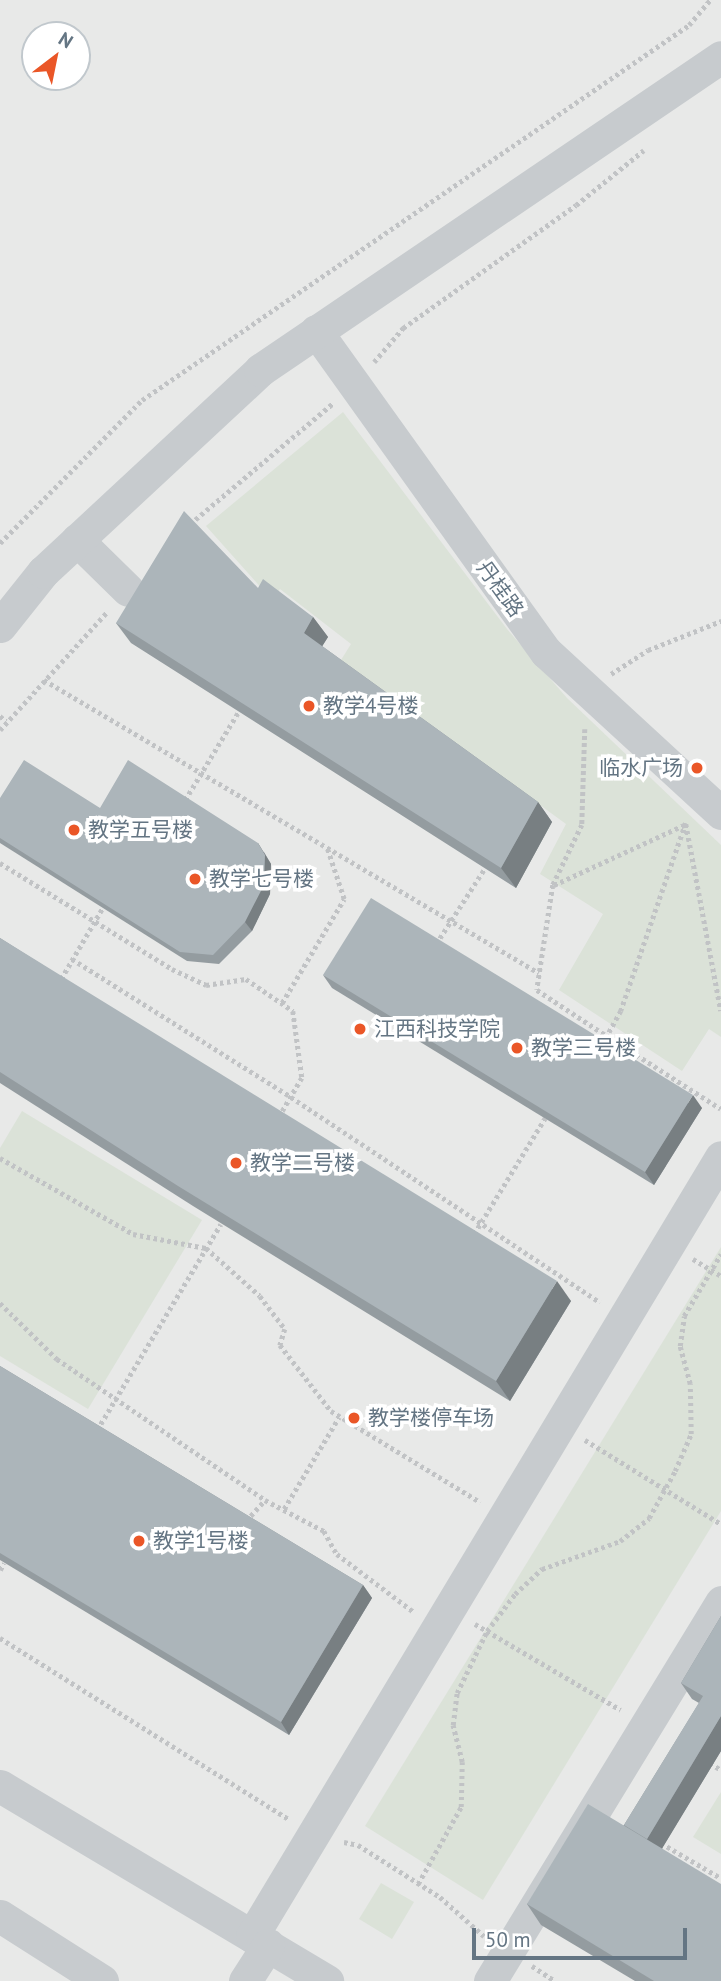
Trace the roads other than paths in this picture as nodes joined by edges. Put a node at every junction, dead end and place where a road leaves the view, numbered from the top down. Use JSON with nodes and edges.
{"nodes":[{"id":1,"x":721,"y":57,"type":"edge"},
{"id":2,"x":316,"y":331,"type":"junction"},
{"id":3,"x":77,"y":540,"type":"junction"},
{"id":4,"x":128,"y":590,"type":"road end"},
{"id":5,"x":0,"y":626,"type":"edge"},
{"id":6,"x":703,"y":811,"type":"edge"},
{"id":7,"x":721,"y":1157,"type":"edge"},
{"id":8,"x":721,"y":1602,"type":"edge"},
{"id":9,"x":0,"y":1786,"type":"edge"},
{"id":10,"x":0,"y":1916,"type":"edge"},
{"id":11,"x":260,"y":1940,"type":"junction"},
{"id":12,"x":102,"y":1981,"type":"edge"},
{"id":13,"x":245,"y":1981,"type":"edge"},
{"id":14,"x":327,"y":1981,"type":"edge"},
{"id":15,"x":490,"y":1981,"type":"edge"}],
"edges":[{"from":1,"to":2,"type":"street"},
{"from":2,"to":3,"type":"street"},
{"from":2,"to":6,"type":"street","name":"丹桂路"},
{"from":3,"to":4,"type":"street"},
{"from":3,"to":5,"type":"street"},
{"from":7,"to":11,"type":"street"},
{"from":8,"to":15,"type":"street"},
{"from":9,"to":11,"type":"street"},
{"from":10,"to":12,"type":"street"},
{"from":11,"to":13,"type":"street"},
{"from":11,"to":14,"type":"street"}]}
